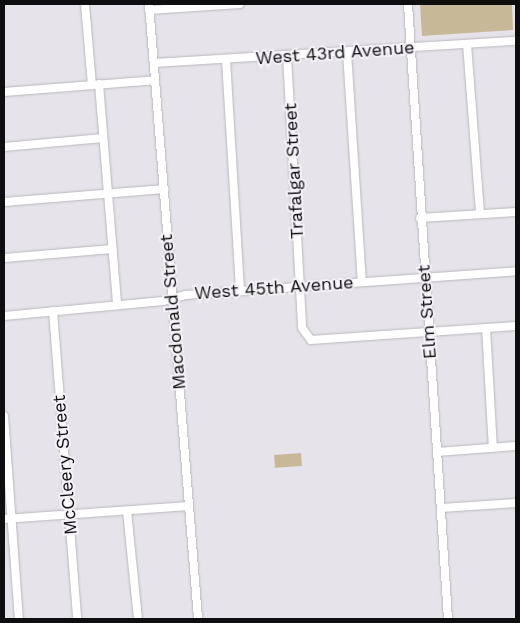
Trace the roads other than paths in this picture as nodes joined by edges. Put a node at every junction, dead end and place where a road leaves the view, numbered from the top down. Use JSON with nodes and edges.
{"nodes":[{"id":1,"x":85,"y":4,"type":"edge"},
{"id":2,"x":240,"y":4,"type":"edge"},
{"id":3,"x":408,"y":4,"type":"edge"},
{"id":4,"x":149,"y":7,"type":"edge"},
{"id":5,"x":516,"y":41,"type":"edge"},
{"id":6,"x":468,"y":44,"type":"junction"},
{"id":7,"x":411,"y":48,"type":"junction"},
{"id":8,"x":347,"y":52,"type":"junction"},
{"id":9,"x":287,"y":56,"type":"junction"},
{"id":10,"x":226,"y":60,"type":"junction"},
{"id":11,"x":154,"y":63,"type":"junction"},
{"id":12,"x":155,"y":80,"type":"junction"},
{"id":13,"x":95,"y":84,"type":"junction"},
{"id":14,"x":4,"y":92,"type":"edge"},
{"id":15,"x":103,"y":138,"type":"junction"},
{"id":16,"x":4,"y":147,"type":"edge"},
{"id":17,"x":164,"y":189,"type":"junction"},
{"id":18,"x":109,"y":193,"type":"junction"},
{"id":19,"x":4,"y":202,"type":"edge"},
{"id":20,"x":516,"y":212,"type":"edge"},
{"id":21,"x":480,"y":214,"type":"junction"},
{"id":22,"x":420,"y":218,"type":"junction"},
{"id":23,"x":113,"y":249,"type":"junction"},
{"id":24,"x":4,"y":258,"type":"edge"},
{"id":25,"x":516,"y":271,"type":"edge"},
{"id":26,"x":424,"y":277,"type":"junction"},
{"id":27,"x":362,"y":281,"type":"junction"},
{"id":28,"x":300,"y":286,"type":"junction"},
{"id":29,"x":240,"y":290,"type":"junction"},
{"id":30,"x":172,"y":298,"type":"junction"},
{"id":31,"x":117,"y":305,"type":"junction"},
{"id":32,"x":53,"y":311,"type":"junction"},
{"id":33,"x":4,"y":316,"type":"edge"},
{"id":34,"x":516,"y":326,"type":"edge"},
{"id":35,"x":486,"y":328,"type":"junction"},
{"id":36,"x":429,"y":332,"type":"junction"},
{"id":37,"x":4,"y":416,"type":"edge"},
{"id":38,"x":516,"y":446,"type":"edge"},
{"id":39,"x":493,"y":448,"type":"junction"},
{"id":40,"x":437,"y":452,"type":"junction"},
{"id":41,"x":516,"y":503,"type":"edge"},
{"id":42,"x":189,"y":506,"type":"junction"},
{"id":43,"x":441,"y":508,"type":"junction"},
{"id":44,"x":127,"y":511,"type":"junction"},
{"id":45,"x":69,"y":514,"type":"junction"},
{"id":46,"x":7,"y":519,"type":"edge"},
{"id":47,"x":19,"y":619,"type":"edge"},
{"id":48,"x":78,"y":619,"type":"edge"},
{"id":49,"x":138,"y":619,"type":"edge"},
{"id":50,"x":198,"y":619,"type":"edge"},
{"id":51,"x":448,"y":619,"type":"edge"}],
"edges":[{"from":1,"to":13,"type":"street"},
{"from":2,"to":4,"type":"street"},
{"from":3,"to":7,"type":"street","name":"Elm Street"},
{"from":4,"to":11,"type":"street","name":"Macdonald Street"},
{"from":5,"to":6,"type":"street","name":"West 43rd Avenue"},
{"from":6,"to":7,"type":"street","name":"West 43rd Avenue"},
{"from":6,"to":21,"type":"street"},
{"from":7,"to":8,"type":"street","name":"West 43rd Avenue"},
{"from":7,"to":22,"type":"street","name":"Elm Street"},
{"from":8,"to":9,"type":"street","name":"West 43rd Avenue"},
{"from":8,"to":27,"type":"street"},
{"from":9,"to":10,"type":"street","name":"West 43rd Avenue"},
{"from":9,"to":28,"type":"street","name":"Trafalgar Street"},
{"from":10,"to":11,"type":"street","name":"West 43rd Avenue"},
{"from":10,"to":29,"type":"street"},
{"from":11,"to":12,"type":"street","name":"Macdonald Street"},
{"from":12,"to":13,"type":"street"},
{"from":12,"to":17,"type":"street","name":"Macdonald Street"},
{"from":13,"to":14,"type":"street"},
{"from":13,"to":15,"type":"street"},
{"from":15,"to":16,"type":"street"},
{"from":15,"to":18,"type":"street"},
{"from":17,"to":18,"type":"street"},
{"from":17,"to":30,"type":"street","name":"Macdonald Street"},
{"from":18,"to":19,"type":"street"},
{"from":18,"to":23,"type":"street"},
{"from":20,"to":21,"type":"street"},
{"from":21,"to":22,"type":"street"},
{"from":22,"to":26,"type":"street","name":"Elm Street"},
{"from":23,"to":24,"type":"street"},
{"from":23,"to":31,"type":"street"},
{"from":25,"to":26,"type":"street","name":"West 45th Avenue"},
{"from":26,"to":27,"type":"street","name":"West 45th Avenue"},
{"from":26,"to":36,"type":"street","name":"Elm Street"},
{"from":27,"to":28,"type":"street","name":"West 45th Avenue"},
{"from":28,"to":29,"type":"street","name":"West 45th Avenue"},
{"from":28,"to":36,"type":"street","name":"Trafalgar Street"},
{"from":29,"to":30,"type":"street","name":"West 45th Avenue"},
{"from":30,"to":31,"type":"street","name":"West 45th Avenue"},
{"from":30,"to":42,"type":"street","name":"Macdonald Street"},
{"from":31,"to":32,"type":"street","name":"West 45th Avenue"},
{"from":32,"to":33,"type":"street","name":"West 45th Avenue"},
{"from":32,"to":45,"type":"street","name":"McCleery Street"},
{"from":34,"to":35,"type":"street"},
{"from":35,"to":36,"type":"street"},
{"from":35,"to":39,"type":"street"},
{"from":36,"to":40,"type":"street","name":"Elm Street"},
{"from":37,"to":46,"type":"street"},
{"from":38,"to":39,"type":"street"},
{"from":39,"to":40,"type":"street"},
{"from":40,"to":43,"type":"street","name":"Elm Street"},
{"from":41,"to":43,"type":"street"},
{"from":42,"to":44,"type":"street"},
{"from":42,"to":50,"type":"street","name":"Macdonald Street"},
{"from":43,"to":51,"type":"street","name":"Elm Street"},
{"from":44,"to":45,"type":"street"},
{"from":44,"to":49,"type":"street"},
{"from":45,"to":46,"type":"street"},
{"from":45,"to":48,"type":"street","name":"McCleery Street"},
{"from":46,"to":47,"type":"street"}]}
